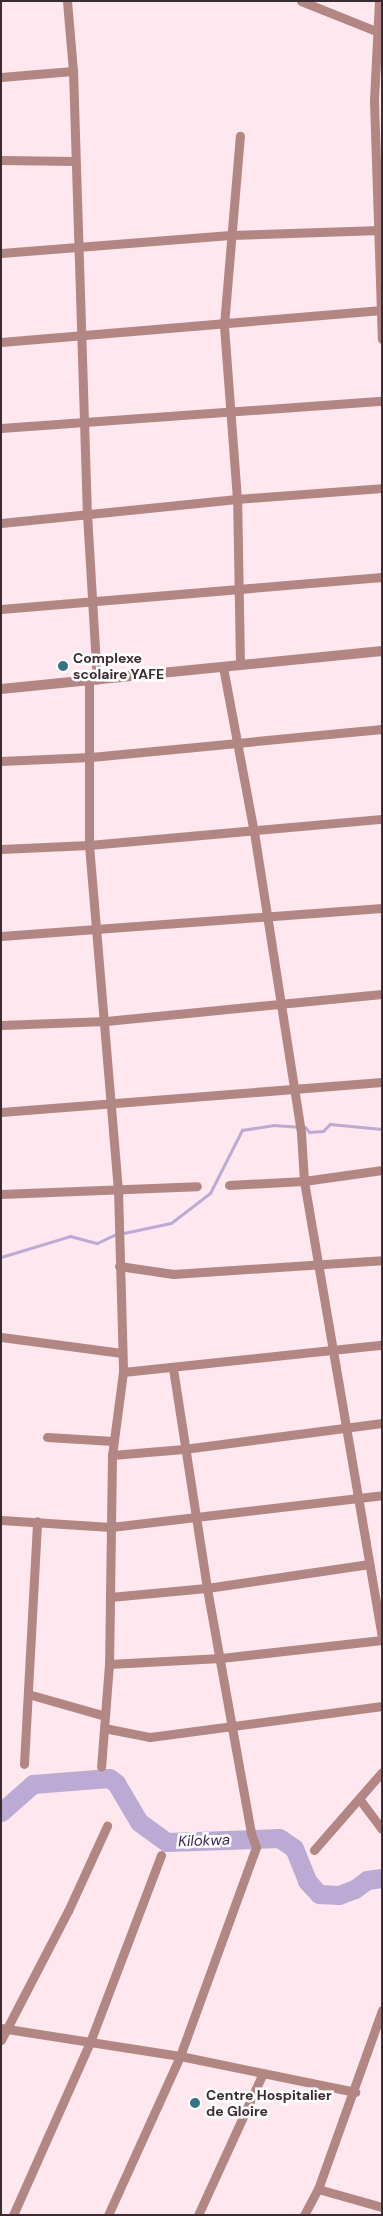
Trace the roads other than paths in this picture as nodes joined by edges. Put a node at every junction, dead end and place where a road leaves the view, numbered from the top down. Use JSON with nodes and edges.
{"nodes":[{"id":1,"x":66,"y":1,"type":"edge"},
{"id":2,"x":301,"y":1,"type":"edge"},
{"id":3,"x":379,"y":1,"type":"edge"},
{"id":4,"x":376,"y":31,"type":"junction"},
{"id":5,"x":73,"y":71,"type":"junction"},
{"id":6,"x":1,"y":77,"type":"edge"},
{"id":7,"x":240,"y":136,"type":"dead end"},
{"id":8,"x":1,"y":160,"type":"edge"},
{"id":9,"x":75,"y":161,"type":"junction"},
{"id":10,"x":380,"y":230,"type":"junction"},
{"id":11,"x":230,"y":235,"type":"junction"},
{"id":12,"x":78,"y":246,"type":"junction"},
{"id":13,"x":1,"y":253,"type":"edge"},
{"id":14,"x":381,"y":310,"type":"edge"},
{"id":15,"x":224,"y":325,"type":"junction"},
{"id":16,"x":83,"y":335,"type":"junction"},
{"id":17,"x":382,"y":339,"type":"edge"},
{"id":18,"x":1,"y":342,"type":"edge"},
{"id":19,"x":382,"y":401,"type":"edge"},
{"id":20,"x":233,"y":411,"type":"junction"},
{"id":21,"x":84,"y":420,"type":"junction"},
{"id":22,"x":1,"y":428,"type":"edge"},
{"id":23,"x":382,"y":488,"type":"edge"},
{"id":24,"x":237,"y":498,"type":"junction"},
{"id":25,"x":86,"y":514,"type":"junction"},
{"id":26,"x":1,"y":523,"type":"edge"},
{"id":27,"x":382,"y":577,"type":"edge"},
{"id":28,"x":236,"y":591,"type":"junction"},
{"id":29,"x":94,"y":600,"type":"junction"},
{"id":30,"x":1,"y":609,"type":"edge"},
{"id":31,"x":382,"y":651,"type":"edge"},
{"id":32,"x":240,"y":664,"type":"junction"},
{"id":33,"x":223,"y":667,"type":"junction"},
{"id":34,"x":93,"y":681,"type":"junction"},
{"id":35,"x":1,"y":689,"type":"edge"},
{"id":36,"x":382,"y":729,"type":"edge"},
{"id":37,"x":238,"y":745,"type":"junction"},
{"id":38,"x":91,"y":757,"type":"junction"},
{"id":39,"x":1,"y":761,"type":"edge"},
{"id":40,"x":382,"y":818,"type":"edge"},
{"id":41,"x":254,"y":832,"type":"junction"},
{"id":42,"x":89,"y":845,"type":"junction"},
{"id":43,"x":1,"y":849,"type":"edge"},
{"id":44,"x":382,"y":908,"type":"edge"},
{"id":45,"x":266,"y":916,"type":"junction"},
{"id":46,"x":96,"y":931,"type":"junction"},
{"id":47,"x":1,"y":936,"type":"edge"},
{"id":48,"x":382,"y":994,"type":"edge"},
{"id":49,"x":279,"y":1004,"type":"junction"},
{"id":50,"x":106,"y":1020,"type":"junction"},
{"id":51,"x":1,"y":1025,"type":"edge"},
{"id":52,"x":382,"y":1082,"type":"edge"},
{"id":53,"x":294,"y":1090,"type":"junction"},
{"id":54,"x":112,"y":1105,"type":"junction"},
{"id":55,"x":1,"y":1112,"type":"edge"},
{"id":56,"x":382,"y":1170,"type":"edge"},
{"id":57,"x":304,"y":1181,"type":"junction"},
{"id":58,"x":229,"y":1184,"type":"dead end"},
{"id":59,"x":197,"y":1186,"type":"dead end"},
{"id":60,"x":118,"y":1189,"type":"junction"},
{"id":61,"x":1,"y":1194,"type":"edge"},
{"id":62,"x":382,"y":1260,"type":"edge"},
{"id":63,"x":320,"y":1263,"type":"junction"},
{"id":64,"x":119,"y":1266,"type":"junction"},
{"id":65,"x":1,"y":1337,"type":"edge"},
{"id":66,"x":382,"y":1345,"type":"edge"},
{"id":67,"x":334,"y":1351,"type":"junction"},
{"id":68,"x":122,"y":1353,"type":"junction"},
{"id":69,"x":172,"y":1368,"type":"junction"},
{"id":70,"x":123,"y":1372,"type":"junction"},
{"id":71,"x":382,"y":1423,"type":"edge"},
{"id":72,"x":346,"y":1430,"type":"junction"},
{"id":73,"x":47,"y":1437,"type":"dead end"},
{"id":74,"x":113,"y":1441,"type":"junction"},
{"id":75,"x":184,"y":1449,"type":"junction"},
{"id":76,"x":112,"y":1455,"type":"junction"},
{"id":77,"x":382,"y":1495,"type":"edge"},
{"id":78,"x":360,"y":1497,"type":"junction"},
{"id":79,"x":196,"y":1518,"type":"junction"},
{"id":80,"x":1,"y":1520,"type":"edge"},
{"id":81,"x":37,"y":1522,"type":"junction"},
{"id":82,"x":111,"y":1527,"type":"junction"},
{"id":83,"x":369,"y":1564,"type":"junction"},
{"id":84,"x":207,"y":1588,"type":"junction"},
{"id":85,"x":110,"y":1597,"type":"junction"},
{"id":86,"x":382,"y":1639,"type":"edge"},
{"id":87,"x":221,"y":1658,"type":"junction"},
{"id":88,"x":109,"y":1664,"type":"junction"},
{"id":89,"x":28,"y":1694,"type":"junction"},
{"id":90,"x":382,"y":1706,"type":"edge"},
{"id":91,"x":105,"y":1716,"type":"junction"},
{"id":92,"x":233,"y":1725,"type":"junction"},
{"id":93,"x":104,"y":1728,"type":"junction"},
{"id":94,"x":24,"y":1764,"type":"dead end"},
{"id":95,"x":101,"y":1767,"type":"dead end"},
{"id":96,"x":382,"y":1772,"type":"edge"},
{"id":97,"x":360,"y":1800,"type":"junction"},
{"id":98,"x":107,"y":1826,"type":"dead end"},
{"id":99,"x":382,"y":1829,"type":"edge"},
{"id":100,"x":314,"y":1850,"type":"dead end"},
{"id":101,"x":162,"y":1855,"type":"dead end"},
{"id":102,"x":382,"y":2010,"type":"edge"},
{"id":103,"x":4,"y":2028,"type":"edge"},
{"id":104,"x":1,"y":2040,"type":"edge"},
{"id":105,"x":90,"y":2042,"type":"junction"},
{"id":106,"x":180,"y":2056,"type":"junction"},
{"id":107,"x":263,"y":2073,"type":"junction"},
{"id":108,"x":355,"y":2092,"type":"junction"},
{"id":109,"x":318,"y":2189,"type":"junction"},
{"id":110,"x":382,"y":2207,"type":"edge"},
{"id":111,"x":13,"y":2215,"type":"edge"},
{"id":112,"x":108,"y":2215,"type":"edge"},
{"id":113,"x":198,"y":2215,"type":"edge"},
{"id":114,"x":304,"y":2215,"type":"edge"}],
"edges":[{"from":1,"to":5,"type":"street"},
{"from":2,"to":4,"type":"street"},
{"from":3,"to":4,"type":"street"},
{"from":4,"to":10,"type":"street"},
{"from":5,"to":6,"type":"street"},
{"from":5,"to":9,"type":"street"},
{"from":7,"to":11,"type":"street"},
{"from":8,"to":9,"type":"street"},
{"from":9,"to":12,"type":"street"},
{"from":10,"to":11,"type":"street"},
{"from":10,"to":14,"type":"street"},
{"from":11,"to":12,"type":"street"},
{"from":11,"to":15,"type":"street"},
{"from":12,"to":13,"type":"street"},
{"from":12,"to":16,"type":"street"},
{"from":14,"to":15,"type":"street"},
{"from":14,"to":17,"type":"street"},
{"from":15,"to":16,"type":"street"},
{"from":15,"to":20,"type":"street"},
{"from":16,"to":18,"type":"street"},
{"from":16,"to":21,"type":"street"},
{"from":19,"to":20,"type":"street"},
{"from":20,"to":21,"type":"street"},
{"from":20,"to":24,"type":"street"},
{"from":21,"to":22,"type":"street"},
{"from":21,"to":25,"type":"street"},
{"from":23,"to":24,"type":"street"},
{"from":24,"to":25,"type":"street"},
{"from":24,"to":28,"type":"street"},
{"from":25,"to":26,"type":"street"},
{"from":25,"to":29,"type":"street"},
{"from":27,"to":28,"type":"street"},
{"from":28,"to":29,"type":"street"},
{"from":28,"to":32,"type":"street"},
{"from":29,"to":30,"type":"street"},
{"from":29,"to":34,"type":"street"},
{"from":31,"to":32,"type":"street"},
{"from":32,"to":33,"type":"street"},
{"from":33,"to":34,"type":"street"},
{"from":33,"to":37,"type":"street"},
{"from":34,"to":35,"type":"street"},
{"from":34,"to":38,"type":"street"},
{"from":36,"to":37,"type":"street"},
{"from":37,"to":38,"type":"street"},
{"from":37,"to":41,"type":"street"},
{"from":38,"to":39,"type":"street"},
{"from":38,"to":42,"type":"street"},
{"from":40,"to":41,"type":"street"},
{"from":41,"to":42,"type":"street"},
{"from":41,"to":45,"type":"street"},
{"from":42,"to":43,"type":"street"},
{"from":42,"to":46,"type":"street"},
{"from":44,"to":45,"type":"street"},
{"from":45,"to":46,"type":"street"},
{"from":45,"to":49,"type":"street"},
{"from":46,"to":47,"type":"street"},
{"from":46,"to":50,"type":"street"},
{"from":48,"to":49,"type":"street"},
{"from":49,"to":50,"type":"street"},
{"from":49,"to":53,"type":"street"},
{"from":50,"to":51,"type":"street"},
{"from":50,"to":54,"type":"street"},
{"from":52,"to":53,"type":"street"},
{"from":53,"to":54,"type":"street"},
{"from":53,"to":57,"type":"street"},
{"from":54,"to":55,"type":"street"},
{"from":54,"to":60,"type":"street"},
{"from":56,"to":57,"type":"street"},
{"from":57,"to":58,"type":"street"},
{"from":57,"to":63,"type":"street"},
{"from":59,"to":60,"type":"street"},
{"from":60,"to":61,"type":"street"},
{"from":60,"to":64,"type":"street"},
{"from":62,"to":63,"type":"street"},
{"from":63,"to":64,"type":"street"},
{"from":63,"to":67,"type":"street"},
{"from":64,"to":68,"type":"street"},
{"from":65,"to":68,"type":"street"},
{"from":66,"to":67,"type":"street"},
{"from":67,"to":69,"type":"street"},
{"from":67,"to":72,"type":"street"},
{"from":68,"to":70,"type":"street"},
{"from":69,"to":70,"type":"street"},
{"from":69,"to":75,"type":"street"},
{"from":70,"to":74,"type":"street"},
{"from":71,"to":72,"type":"street"},
{"from":72,"to":75,"type":"street"},
{"from":72,"to":78,"type":"street"},
{"from":73,"to":74,"type":"street"},
{"from":74,"to":76,"type":"street"},
{"from":75,"to":76,"type":"street"},
{"from":75,"to":79,"type":"street"},
{"from":76,"to":82,"type":"street"},
{"from":77,"to":78,"type":"street"},
{"from":78,"to":79,"type":"street"},
{"from":78,"to":83,"type":"street"},
{"from":79,"to":82,"type":"street"},
{"from":79,"to":84,"type":"street"},
{"from":80,"to":81,"type":"street"},
{"from":81,"to":82,"type":"street"},
{"from":81,"to":89,"type":"street"},
{"from":82,"to":85,"type":"street"},
{"from":83,"to":84,"type":"street"},
{"from":83,"to":86,"type":"street"},
{"from":84,"to":85,"type":"street"},
{"from":84,"to":87,"type":"street"},
{"from":85,"to":88,"type":"street"},
{"from":86,"to":87,"type":"street"},
{"from":87,"to":88,"type":"street"},
{"from":87,"to":92,"type":"street"},
{"from":88,"to":91,"type":"street"},
{"from":89,"to":91,"type":"street"},
{"from":89,"to":94,"type":"street"},
{"from":90,"to":92,"type":"street"},
{"from":91,"to":93,"type":"street"},
{"from":92,"to":93,"type":"street"},
{"from":92,"to":106,"type":"street"},
{"from":93,"to":95,"type":"street"},
{"from":96,"to":97,"type":"street"},
{"from":97,"to":99,"type":"street"},
{"from":97,"to":100,"type":"street"},
{"from":98,"to":103,"type":"street"},
{"from":101,"to":105,"type":"street"},
{"from":102,"to":108,"type":"street"},
{"from":103,"to":104,"type":"street"},
{"from":103,"to":105,"type":"street"},
{"from":105,"to":106,"type":"street"},
{"from":105,"to":111,"type":"street"},
{"from":106,"to":107,"type":"street"},
{"from":106,"to":112,"type":"street"},
{"from":107,"to":108,"type":"street"},
{"from":107,"to":113,"type":"street"},
{"from":108,"to":109,"type":"street"},
{"from":109,"to":110,"type":"street"},
{"from":109,"to":114,"type":"street"}]}
